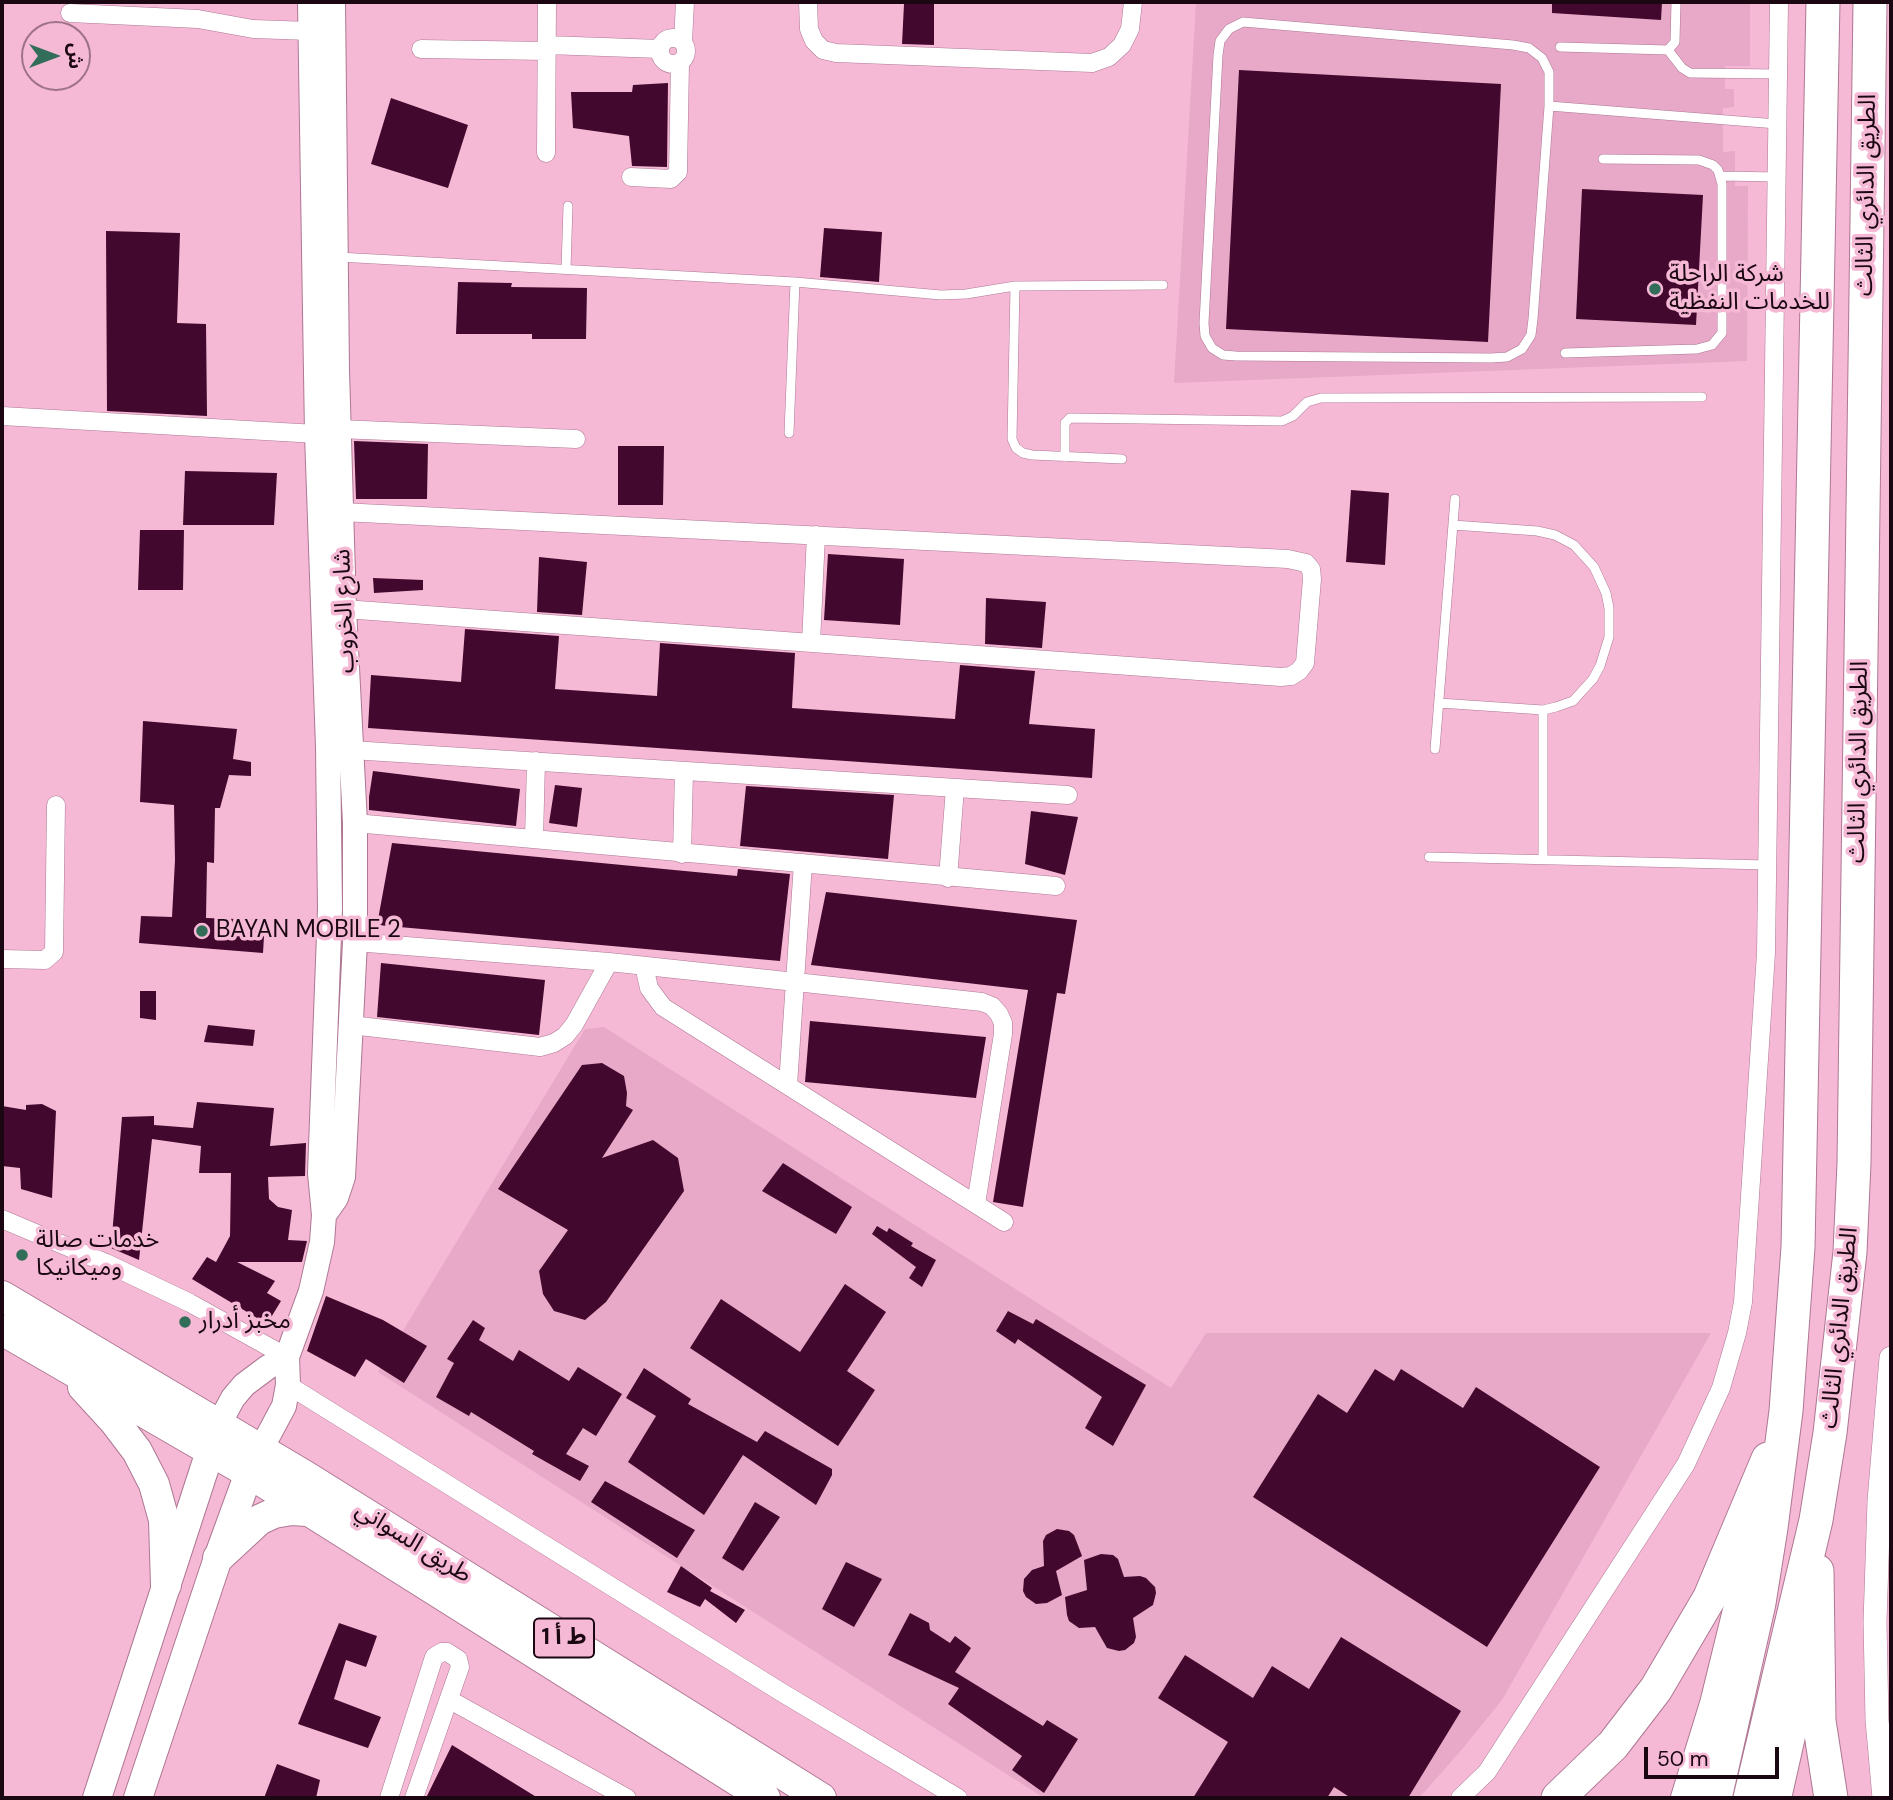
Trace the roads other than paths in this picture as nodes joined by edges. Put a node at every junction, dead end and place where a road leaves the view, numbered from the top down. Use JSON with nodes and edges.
{"nodes":[{"id":1,"x":310,"y":2,"type":"edge"},
{"id":2,"x":333,"y":2,"type":"edge"},
{"id":3,"x":547,"y":2,"type":"edge"},
{"id":4,"x":685,"y":2,"type":"edge"},
{"id":5,"x":807,"y":2,"type":"edge"},
{"id":6,"x":1133,"y":2,"type":"edge"},
{"id":7,"x":1676,"y":2,"type":"edge"},
{"id":8,"x":1779,"y":2,"type":"edge"},
{"id":9,"x":1823,"y":2,"type":"edge"},
{"id":10,"x":1870,"y":2,"type":"edge"},
{"id":11,"x":70,"y":13,"type":"dead end"},
{"id":12,"x":310,"y":31,"type":"junction"},
{"id":13,"x":683,"y":42,"type":"junction"},
{"id":14,"x":1560,"y":47,"type":"dead end"},
{"id":15,"x":547,"y":48,"type":"junction"},
{"id":16,"x":421,"y":49,"type":"dead end"},
{"id":17,"x":660,"y":49,"type":"junction"},
{"id":18,"x":1668,"y":50,"type":"junction"},
{"id":19,"x":680,"y":63,"type":"junction"},
{"id":20,"x":1778,"y":74,"type":"junction"},
{"id":21,"x":1549,"y":106,"type":"junction"},
{"id":22,"x":1777,"y":124,"type":"junction"},
{"id":23,"x":546,"y":153,"type":"dead end"},
{"id":24,"x":1603,"y":159,"type":"dead end"},
{"id":25,"x":1721,"y":176,"type":"junction"},
{"id":26,"x":631,"y":177,"type":"dead end"},
{"id":27,"x":1777,"y":177,"type":"junction"},
{"id":28,"x":568,"y":206,"type":"dead end"},
{"id":29,"x":337,"y":257,"type":"junction"},
{"id":30,"x":566,"y":269,"type":"junction"},
{"id":31,"x":795,"y":282,"type":"junction"},
{"id":32,"x":1163,"y":285,"type":"dead end"},
{"id":33,"x":1015,"y":286,"type":"junction"},
{"id":34,"x":1564,"y":353,"type":"dead end"},
{"id":35,"x":1702,"y":397,"type":"dead end"},
{"id":36,"x":2,"y":416,"type":"edge"},
{"id":37,"x":328,"y":431,"type":"junction"},
{"id":38,"x":789,"y":433,"type":"dead end"},
{"id":39,"x":576,"y":439,"type":"dead end"},
{"id":40,"x":1065,"y":457,"type":"junction"},
{"id":41,"x":1122,"y":459,"type":"dead end"},
{"id":42,"x":1455,"y":499,"type":"dead end"},
{"id":43,"x":341,"y":512,"type":"junction"},
{"id":44,"x":1453,"y":525,"type":"junction"},
{"id":45,"x":816,"y":535,"type":"junction"},
{"id":46,"x":344,"y":609,"type":"junction"},
{"id":47,"x":811,"y":643,"type":"junction"},
{"id":48,"x":1439,"y":703,"type":"junction"},
{"id":49,"x":1543,"y":710,"type":"junction"},
{"id":50,"x":351,"y":750,"type":"junction"},
{"id":51,"x":1435,"y":750,"type":"dead end"},
{"id":52,"x":536,"y":761,"type":"junction"},
{"id":53,"x":684,"y":771,"type":"junction"},
{"id":54,"x":955,"y":788,"type":"junction"},
{"id":55,"x":1068,"y":795,"type":"dead end"},
{"id":56,"x":57,"y":805,"type":"dead end"},
{"id":57,"x":355,"y":823,"type":"junction"},
{"id":58,"x":534,"y":839,"type":"junction"},
{"id":59,"x":682,"y":854,"type":"junction"},
{"id":60,"x":1429,"y":857,"type":"dead end"},
{"id":61,"x":1543,"y":859,"type":"junction"},
{"id":62,"x":803,"y":863,"type":"junction"},
{"id":63,"x":1767,"y":865,"type":"junction"},
{"id":64,"x":948,"y":878,"type":"junction"},
{"id":65,"x":1056,"y":886,"type":"dead end"},
{"id":66,"x":330,"y":908,"type":"junction"},
{"id":67,"x":355,"y":909,"type":"junction"},
{"id":68,"x":355,"y":942,"type":"junction"},
{"id":69,"x":2,"y":959,"type":"edge"},
{"id":70,"x":609,"y":962,"type":"junction"},
{"id":71,"x":644,"y":966,"type":"junction"},
{"id":72,"x":795,"y":982,"type":"junction"},
{"id":73,"x":351,"y":1025,"type":"junction"},
{"id":74,"x":788,"y":1085,"type":"junction"},
{"id":75,"x":976,"y":1204,"type":"junction"},
{"id":76,"x":324,"y":1215,"type":"junction"},
{"id":77,"x":2,"y":1219,"type":"edge"},
{"id":78,"x":1004,"y":1222,"type":"dead end"},
{"id":79,"x":2,"y":1296,"type":"edge"},
{"id":80,"x":2,"y":1330,"type":"edge"},
{"id":81,"x":287,"y":1357,"type":"junction"},
{"id":82,"x":1891,"y":1358,"type":"edge"},
{"id":83,"x":59,"y":1362,"type":"junction"},
{"id":84,"x":288,"y":1385,"type":"junction"},
{"id":85,"x":1786,"y":1411,"type":"junction"},
{"id":86,"x":214,"y":1437,"type":"junction"},
{"id":87,"x":255,"y":1461,"type":"junction"},
{"id":88,"x":307,"y":1511,"type":"junction"},
{"id":89,"x":1815,"y":1520,"type":"junction"},
{"id":90,"x":218,"y":1558,"type":"junction"},
{"id":91,"x":166,"y":1585,"type":"junction"},
{"id":92,"x":450,"y":1700,"type":"junction"},
{"id":93,"x":97,"y":1798,"type":"edge"},
{"id":94,"x":138,"y":1798,"type":"edge"},
{"id":95,"x":389,"y":1798,"type":"edge"},
{"id":96,"x":414,"y":1798,"type":"edge"},
{"id":97,"x":627,"y":1798,"type":"edge"},
{"id":98,"x":765,"y":1798,"type":"edge"},
{"id":99,"x":821,"y":1798,"type":"edge"},
{"id":100,"x":958,"y":1798,"type":"edge"},
{"id":101,"x":1460,"y":1798,"type":"edge"},
{"id":102,"x":1558,"y":1798,"type":"edge"},
{"id":103,"x":1686,"y":1798,"type":"edge"},
{"id":104,"x":1716,"y":1798,"type":"edge"},
{"id":105,"x":1750,"y":1798,"type":"edge"},
{"id":106,"x":1776,"y":1798,"type":"edge"},
{"id":107,"x":1831,"y":1798,"type":"edge"},
{"id":108,"x":1884,"y":1798,"type":"edge"}],
"edges":[{"from":1,"to":12,"type":"main road","name":"شارع الخروب"},
{"from":2,"to":29,"type":"main road","name":"شارع الخروب"},
{"from":3,"to":15,"type":"street"},
{"from":4,"to":13,"type":"street"},
{"from":5,"to":6,"type":"street"},
{"from":7,"to":18,"type":"lane"},
{"from":8,"to":20,"type":"street"},
{"from":9,"to":85,"type":"highway","name":"الطريق الدائري الثالث"},
{"from":10,"to":89,"type":"highway","name":"الطريق الدائري الثالث"},
{"from":11,"to":12,"type":"street"},
{"from":12,"to":37,"type":"main road","name":"شارع الخروب"},
{"from":13,"to":17,"type":"street"},
{"from":13,"to":19,"type":"street"},
{"from":14,"to":18,"type":"lane"},
{"from":15,"to":16,"type":"street"},
{"from":15,"to":17,"type":"street"},
{"from":15,"to":23,"type":"street"},
{"from":17,"to":19,"type":"street"},
{"from":18,"to":20,"type":"lane"},
{"from":19,"to":26,"type":"street"},
{"from":20,"to":22,"type":"street"},
{"from":21,"to":21,"type":"lane"},
{"from":21,"to":22,"type":"lane"},
{"from":22,"to":27,"type":"street"},
{"from":24,"to":25,"type":"lane"},
{"from":25,"to":27,"type":"lane"},
{"from":25,"to":34,"type":"lane"},
{"from":27,"to":63,"type":"street"},
{"from":28,"to":30,"type":"lane"},
{"from":29,"to":30,"type":"lane"},
{"from":29,"to":37,"type":"main road","name":"شارع الخروب"},
{"from":30,"to":31,"type":"lane"},
{"from":31,"to":33,"type":"lane"},
{"from":31,"to":38,"type":"lane"},
{"from":32,"to":33,"type":"lane"},
{"from":33,"to":40,"type":"lane"},
{"from":35,"to":40,"type":"lane"},
{"from":36,"to":37,"type":"street"},
{"from":37,"to":39,"type":"street"},
{"from":37,"to":43,"type":"main road","name":"شارع الخروب"},
{"from":37,"to":66,"type":"main road","name":"شارع الخروب"},
{"from":40,"to":41,"type":"lane"},
{"from":42,"to":44,"type":"lane"},
{"from":43,"to":45,"type":"street"},
{"from":43,"to":46,"type":"main road","name":"شارع الخروب"},
{"from":44,"to":48,"type":"lane"},
{"from":44,"to":49,"type":"lane"},
{"from":45,"to":47,"type":"street"},
{"from":45,"to":47,"type":"street"},
{"from":46,"to":47,"type":"street"},
{"from":46,"to":50,"type":"main road","name":"شارع الخروب"},
{"from":48,"to":49,"type":"lane"},
{"from":48,"to":51,"type":"lane"},
{"from":49,"to":61,"type":"lane"},
{"from":50,"to":52,"type":"street"},
{"from":50,"to":57,"type":"main road","name":"شارع الخروب"},
{"from":52,"to":53,"type":"street"},
{"from":52,"to":58,"type":"street"},
{"from":53,"to":54,"type":"street"},
{"from":53,"to":59,"type":"street"},
{"from":54,"to":55,"type":"street"},
{"from":54,"to":64,"type":"street"},
{"from":56,"to":69,"type":"street"},
{"from":57,"to":58,"type":"street"},
{"from":57,"to":67,"type":"main road","name":"شارع الخروب"},
{"from":58,"to":59,"type":"street"},
{"from":59,"to":62,"type":"street"},
{"from":60,"to":61,"type":"lane"},
{"from":61,"to":63,"type":"lane"},
{"from":62,"to":64,"type":"street"},
{"from":62,"to":72,"type":"street"},
{"from":63,"to":101,"type":"street"},
{"from":64,"to":65,"type":"street"},
{"from":66,"to":67,"type":"main road"},
{"from":66,"to":76,"type":"main road","name":"شارع الخروب"},
{"from":67,"to":68,"type":"main road","name":"شارع الخروب"},
{"from":68,"to":70,"type":"street"},
{"from":68,"to":73,"type":"main road","name":"شارع الخروب"},
{"from":70,"to":71,"type":"street"},
{"from":70,"to":73,"type":"street"},
{"from":71,"to":72,"type":"street"},
{"from":71,"to":74,"type":"street"},
{"from":72,"to":74,"type":"street"},
{"from":72,"to":75,"type":"street"},
{"from":73,"to":76,"type":"main road","name":"شارع الخروب"},
{"from":74,"to":75,"type":"street"},
{"from":75,"to":78,"type":"street"},
{"from":76,"to":81,"type":"main road","name":"شارع الخروب"},
{"from":77,"to":81,"type":"street"},
{"from":79,"to":86,"type":"highway","name":"طريق السواني","number":"ط أ 1"},
{"from":80,"to":83,"type":"highway","name":"طريق السواني","number":"ط أ 1"},
{"from":81,"to":84,"type":"main road","name":"شارع الخروب"},
{"from":81,"to":86,"type":"main road"},
{"from":82,"to":108,"type":"street"},
{"from":83,"to":86,"type":"highway","name":"طريق السواني","number":"ط أ 1"},
{"from":83,"to":91,"type":"highway"},
{"from":84,"to":87,"type":"main road","name":"شارع الخروب"},
{"from":84,"to":100,"type":"street"},
{"from":85,"to":102,"type":"highway"},
{"from":85,"to":103,"type":"highway","name":"الطريق الدائري الثالث"},
{"from":85,"to":104,"type":"highway","name":"الطريق الدائري الثالث"},
{"from":86,"to":87,"type":"highway","name":"طريق السواني","number":"ط أ 1"},
{"from":86,"to":91,"type":"main road"},
{"from":87,"to":88,"type":"highway","name":"طريق السواني","number":"ط أ 1"},
{"from":87,"to":90,"type":"main road"},
{"from":87,"to":99,"type":"highway","name":"طريق السواني","number":"ط أ 1"},
{"from":88,"to":90,"type":"highway"},
{"from":88,"to":98,"type":"highway","name":"طريق السواني","number":"ط أ 1"},
{"from":89,"to":105,"type":"highway","name":"الطريق الدائري الثالث"},
{"from":89,"to":106,"type":"highway","name":"الطريق الدائري الثالث"},
{"from":89,"to":107,"type":"highway"},
{"from":90,"to":94,"type":"main road"},
{"from":91,"to":93,"type":"main road"},
{"from":92,"to":95,"type":"street"},
{"from":92,"to":96,"type":"street"},
{"from":92,"to":97,"type":"street"}]}
